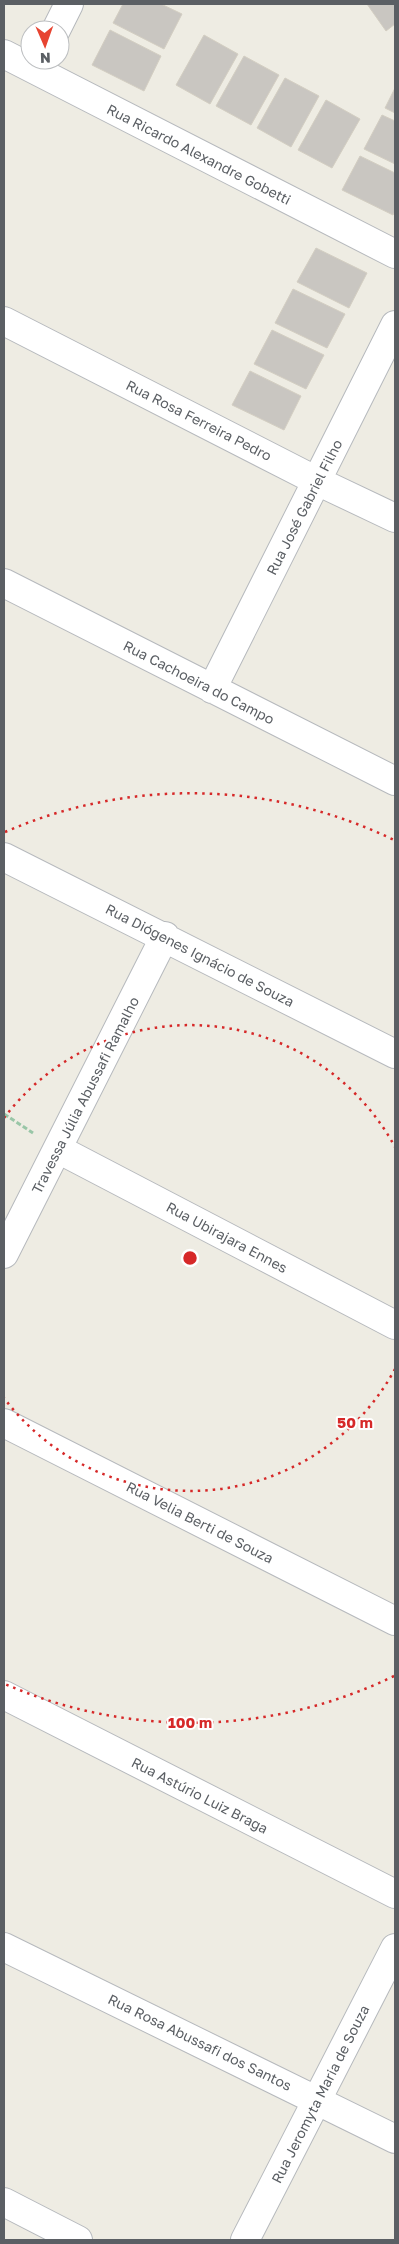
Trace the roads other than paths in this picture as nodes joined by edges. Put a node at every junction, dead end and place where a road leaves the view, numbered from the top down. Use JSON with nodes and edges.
{"nodes":[{"id":1,"x":70,"y":4,"type":"edge"},
{"id":2,"x":61,"y":20,"type":"edge"},
{"id":3,"x":4,"y":54,"type":"edge"},
{"id":4,"x":20,"y":59,"type":"edge"},
{"id":5,"x":47,"y":70,"type":"edge"},
{"id":6,"x":395,"y":254,"type":"edge"},
{"id":7,"x":4,"y":320,"type":"edge"},
{"id":8,"x":395,"y":325,"type":"edge"},
{"id":9,"x":317,"y":481,"type":"junction"},
{"id":10,"x":395,"y":518,"type":"edge"},
{"id":11,"x":4,"y":583,"type":"edge"},
{"id":12,"x":212,"y":689,"type":"junction"},
{"id":13,"x":395,"y":781,"type":"edge"},
{"id":14,"x":4,"y":857,"type":"edge"},
{"id":15,"x":165,"y":936,"type":"junction"},
{"id":16,"x":395,"y":1054,"type":"edge"},
{"id":17,"x":58,"y":1149,"type":"junction"},
{"id":18,"x":4,"y":1254,"type":"edge"},
{"id":19,"x":395,"y":1325,"type":"edge"},
{"id":20,"x":4,"y":1423,"type":"edge"},
{"id":21,"x":395,"y":1621,"type":"edge"},
{"id":22,"x":4,"y":1695,"type":"edge"},
{"id":23,"x":395,"y":1894,"type":"edge"},
{"id":24,"x":4,"y":1947,"type":"edge"},
{"id":25,"x":395,"y":1948,"type":"edge"},
{"id":26,"x":318,"y":2100,"type":"junction"},
{"id":27,"x":395,"y":2139,"type":"edge"},
{"id":28,"x":4,"y":2202,"type":"edge"},
{"id":29,"x":78,"y":2240,"type":"edge"},
{"id":30,"x":245,"y":2240,"type":"edge"}],
"edges":[{"from":1,"to":2,"type":"street"},
{"from":3,"to":4,"type":"street","name":"Rua Ricardo Alexandre Gobetti"},
{"from":5,"to":6,"type":"street","name":"Rua Ricardo Alexandre Gobetti"},
{"from":7,"to":9,"type":"street","name":"Rua Rosa Ferreira Pedro"},
{"from":8,"to":9,"type":"street","name":"Rua José Gabriel Filho"},
{"from":9,"to":10,"type":"street","name":"Rua Rosa Ferreira Pedro"},
{"from":9,"to":12,"type":"street","name":"Rua José Gabriel Filho"},
{"from":11,"to":12,"type":"street","name":"Rua Cachoeira do Campo"},
{"from":12,"to":13,"type":"street","name":"Rua Cachoeira do Campo"},
{"from":14,"to":15,"type":"street","name":"Rua Diógenes Ignácio de Souza"},
{"from":15,"to":16,"type":"street","name":"Rua Diógenes Ignácio de Souza"},
{"from":15,"to":17,"type":"street","name":"Travessa Júlia Abussafi Ramalho"},
{"from":17,"to":18,"type":"street","name":"Travessa Júlia Abussafi Ramalho"},
{"from":17,"to":19,"type":"street","name":"Rua Ubirajara Ennes"},
{"from":20,"to":21,"type":"street","name":"Rua Velia Berti de Souza"},
{"from":22,"to":23,"type":"street","name":"Rua Astúrio Luiz Braga"},
{"from":24,"to":26,"type":"street","name":"Rua Rosa Abussafi dos Santos"},
{"from":25,"to":26,"type":"street","name":"Rua Jeromyta Maria de Souza"},
{"from":26,"to":27,"type":"street","name":"Rua Rosa Abussafi dos Santos"},
{"from":26,"to":30,"type":"street","name":"Rua Jeromyta Maria de Souza"},
{"from":28,"to":29,"type":"street"}]}
